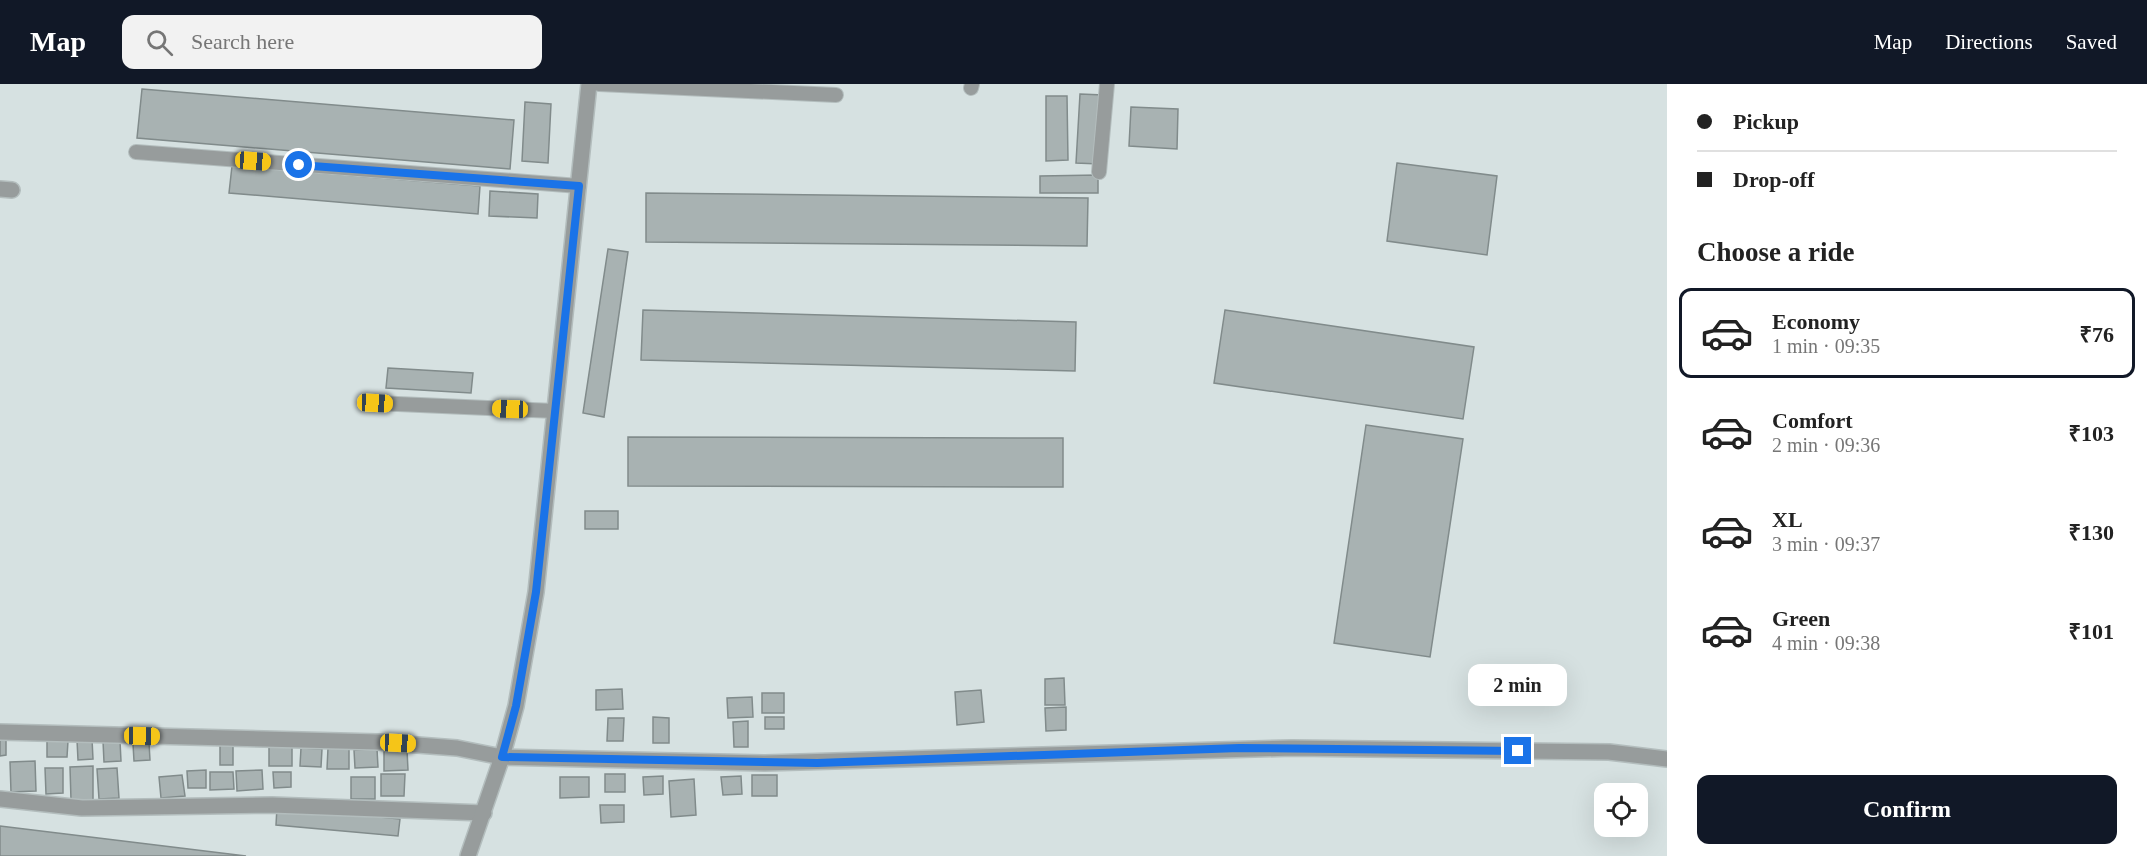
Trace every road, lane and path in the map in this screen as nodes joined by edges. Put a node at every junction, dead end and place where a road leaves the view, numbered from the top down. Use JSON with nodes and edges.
{"nodes":[{"id":1,"x":589,"y":84,"type":"edge"},
{"id":2,"x":600,"y":84,"type":"edge"},
{"id":3,"x":1107,"y":84,"type":"edge"},
{"id":4,"x":836,"y":94,"type":"dead end"},
{"id":5,"x":136,"y":152,"type":"dead end"},
{"id":6,"x":1100,"y":172,"type":"dead end"},
{"id":7,"x":579,"y":186,"type":"junction"},
{"id":8,"x":375,"y":403,"type":"dead end"},
{"id":9,"x":555,"y":411,"type":"junction"},
{"id":10,"x":0,"y":732,"type":"edge"},
{"id":11,"x":502,"y":757,"type":"junction"},
{"id":12,"x":1667,"y":759,"type":"edge"},
{"id":13,"x":0,"y":799,"type":"edge"},
{"id":14,"x":484,"y":813,"type":"junction"},
{"id":15,"x":468,"y":856,"type":"edge"}],
"edges":[{"from":1,"to":7,"type":"street"},
{"from":2,"to":4,"type":"lane"},
{"from":3,"to":6,"type":"lane"},
{"from":5,"to":7,"type":"lane"},
{"from":7,"to":9,"type":"street"},
{"from":8,"to":9,"type":"lane"},
{"from":9,"to":11,"type":"street"},
{"from":10,"to":11,"type":"street"},
{"from":11,"to":12,"type":"street"},
{"from":11,"to":14,"type":"street"},
{"from":13,"to":14,"type":"street"},
{"from":14,"to":15,"type":"street"}]}
